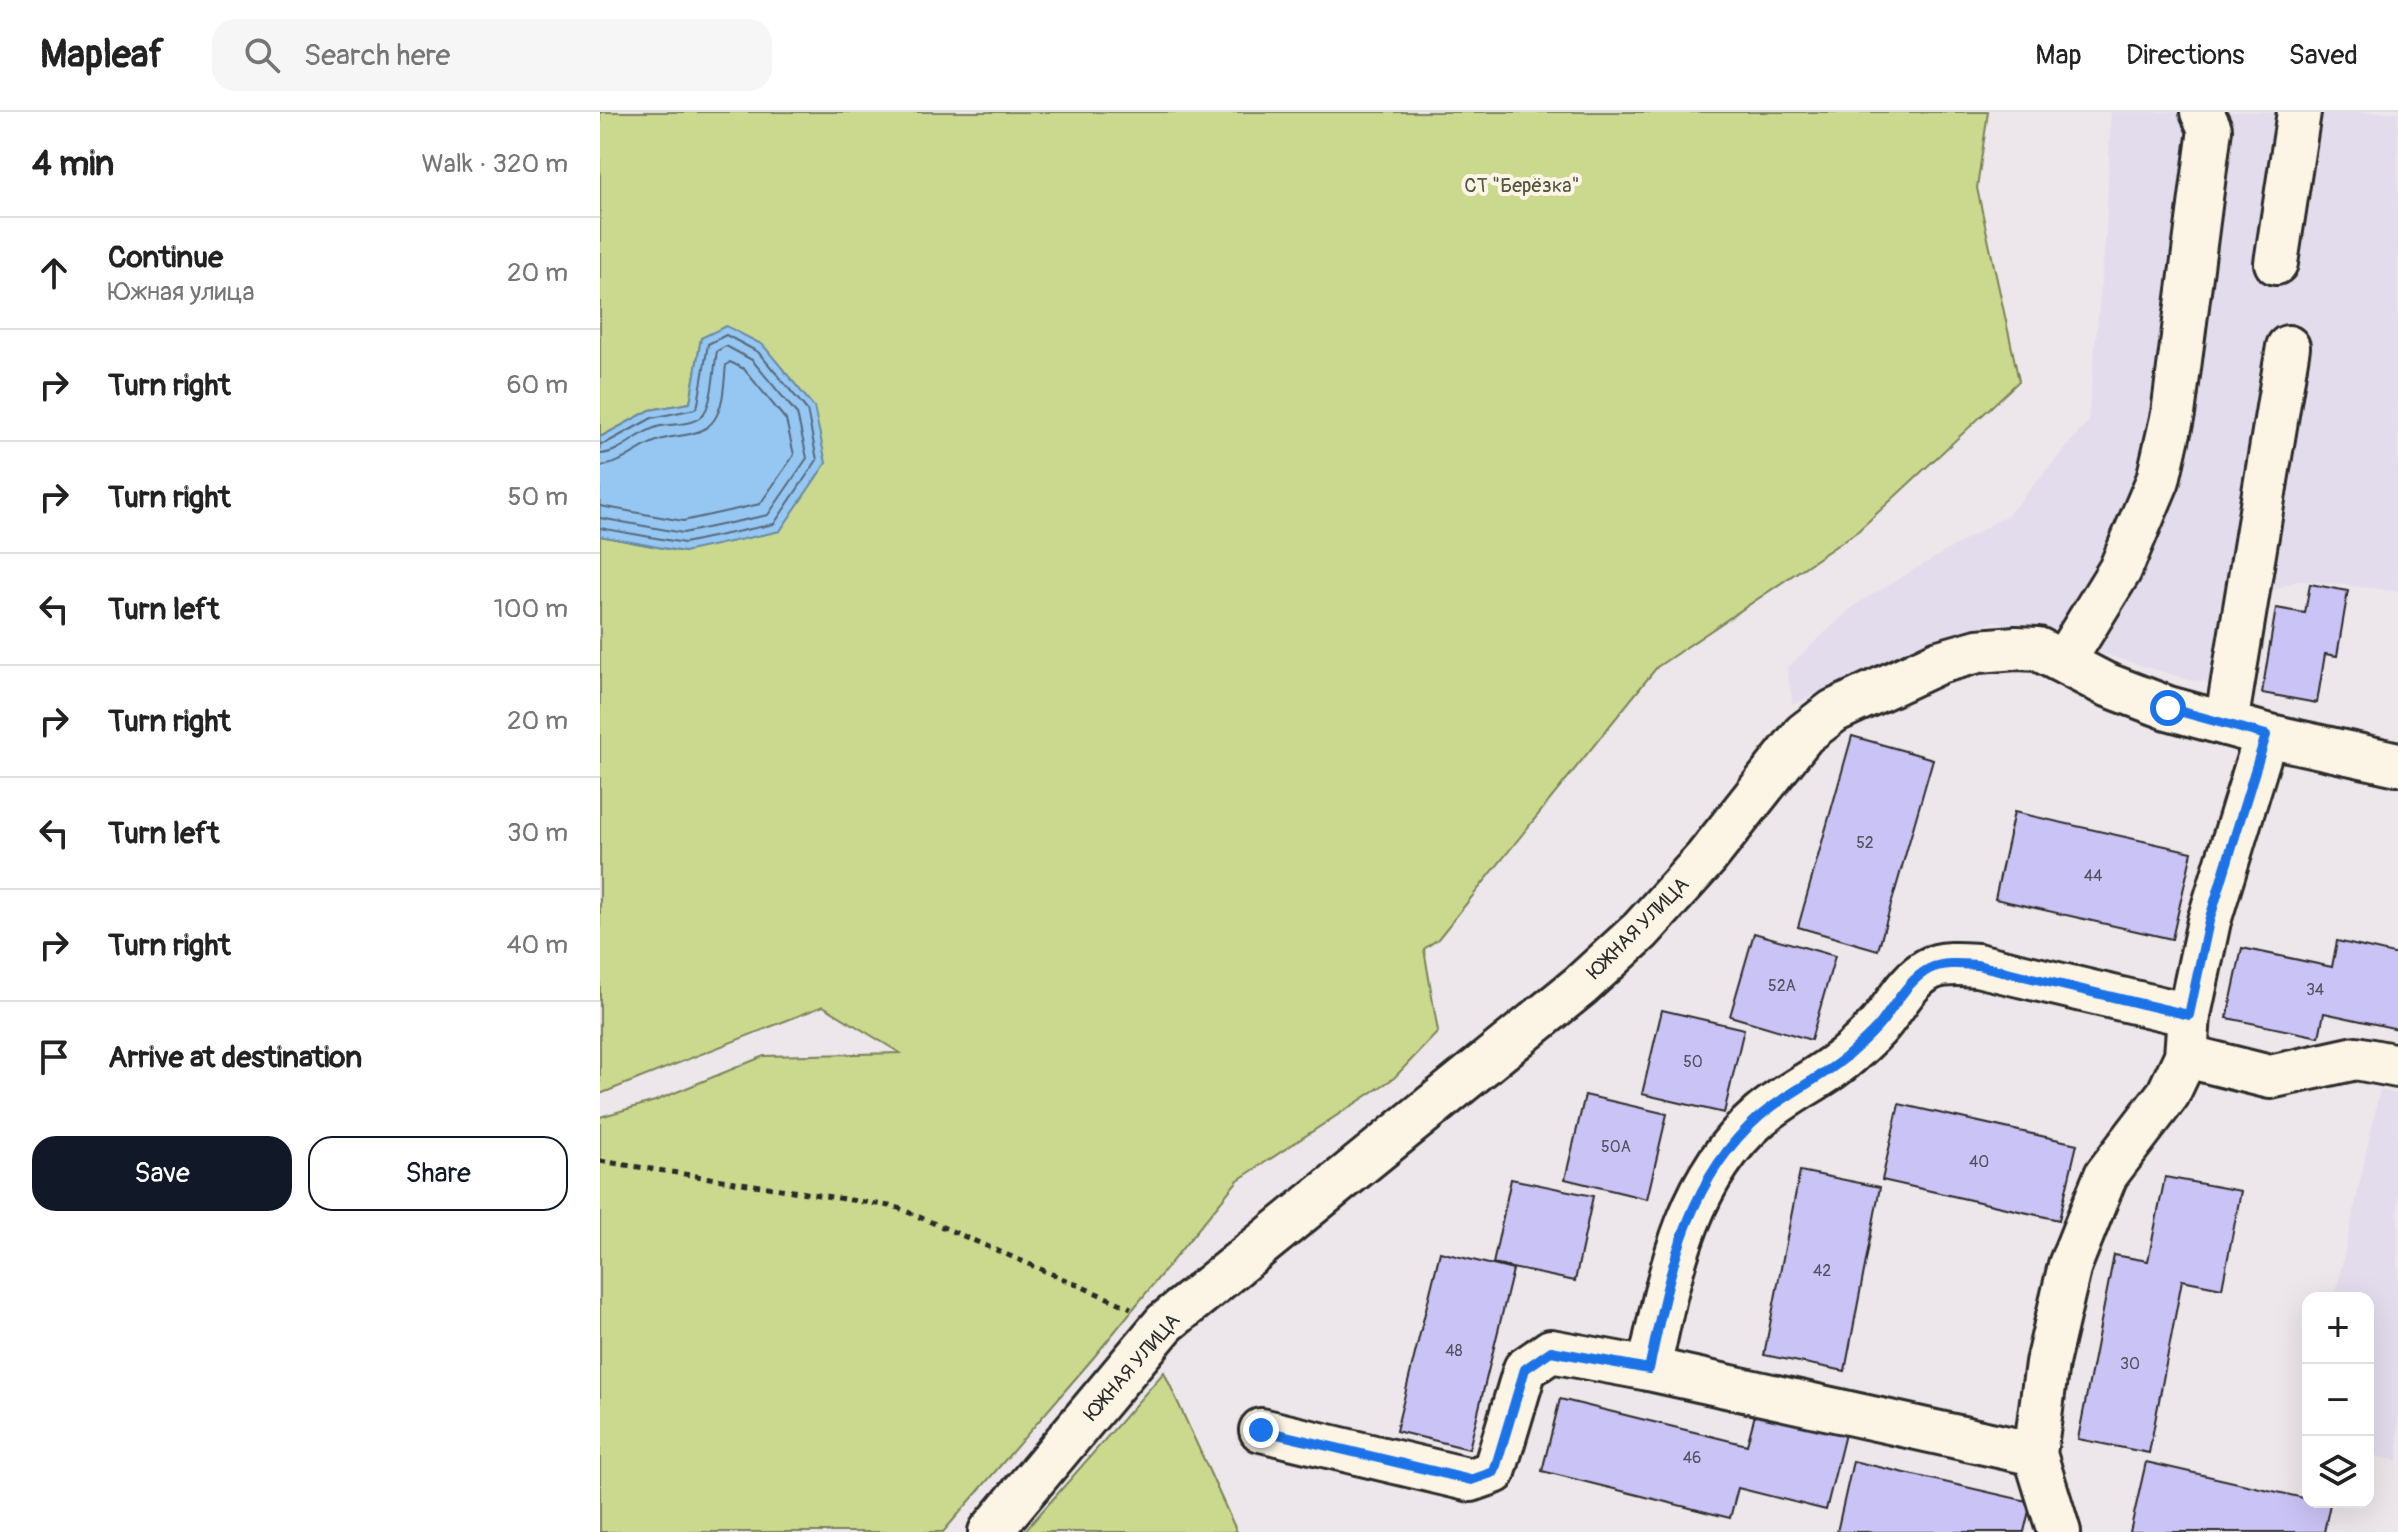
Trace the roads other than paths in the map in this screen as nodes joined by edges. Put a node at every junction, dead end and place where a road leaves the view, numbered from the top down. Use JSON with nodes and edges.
{"nodes":[{"id":1,"x":2202,"y":112,"type":"edge"},
{"id":2,"x":2299,"y":112,"type":"edge"},
{"id":3,"x":2276,"y":263,"type":"dead end"},
{"id":4,"x":2288,"y":347,"type":"dead end"},
{"id":5,"x":2064,"y":661,"type":"junction"},
{"id":6,"x":2226,"y":724,"type":"junction"},
{"id":7,"x":2266,"y":735,"type":"junction"},
{"id":8,"x":2398,"y":764,"type":"edge"},
{"id":9,"x":2189,"y":1015,"type":"junction"},
{"id":10,"x":2186,"y":1056,"type":"junction"},
{"id":11,"x":2398,"y":1066,"type":"edge"},
{"id":12,"x":1649,"y":1369,"type":"junction"},
{"id":13,"x":1261,"y":1430,"type":"dead end"},
{"id":14,"x":2035,"y":1454,"type":"junction"},
{"id":15,"x":990,"y":1532,"type":"edge"},
{"id":16,"x":2059,"y":1532,"type":"edge"}],
"edges":[{"from":1,"to":5,"type":"street"},
{"from":2,"to":3,"type":"street"},
{"from":4,"to":6,"type":"street"},
{"from":5,"to":6,"type":"street","name":"ЮЖНАЯ УЛИЦА"},
{"from":5,"to":15,"type":"street","name":"ЮЖНАЯ УЛИЦА"},
{"from":6,"to":7,"type":"street","name":"ЮЖНАЯ УЛИЦА"},
{"from":7,"to":8,"type":"street","name":"ЮЖНАЯ УЛИЦА"},
{"from":7,"to":9,"type":"street"},
{"from":9,"to":10,"type":"street"},
{"from":9,"to":12,"type":"street"},
{"from":10,"to":11,"type":"street"},
{"from":10,"to":14,"type":"street"},
{"from":12,"to":13,"type":"street"},
{"from":12,"to":14,"type":"street"},
{"from":14,"to":16,"type":"street"}]}
